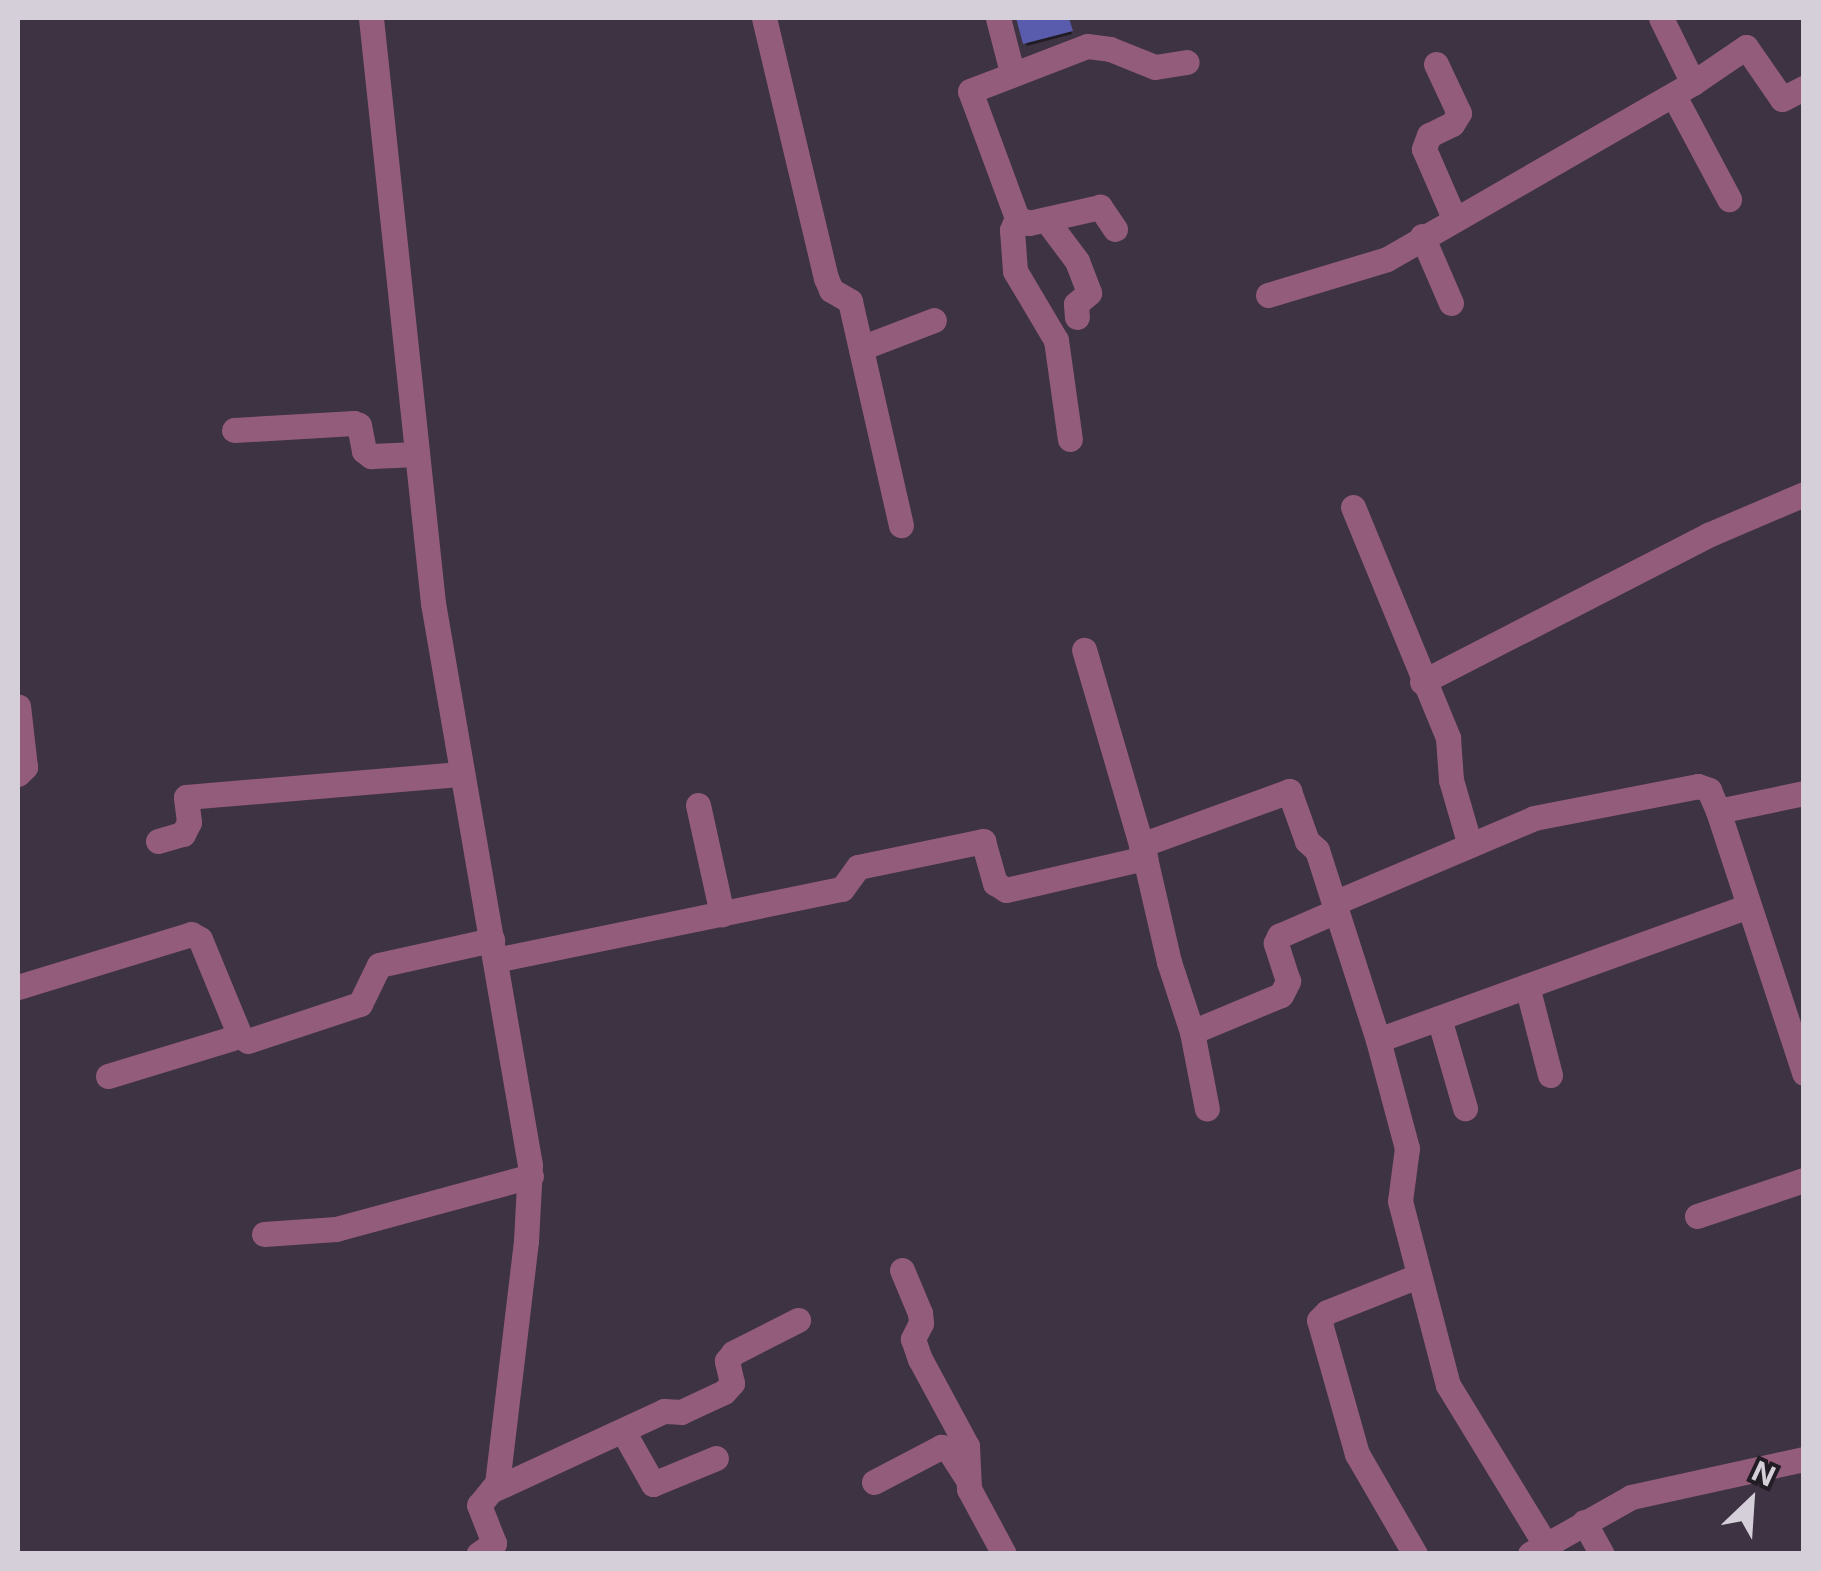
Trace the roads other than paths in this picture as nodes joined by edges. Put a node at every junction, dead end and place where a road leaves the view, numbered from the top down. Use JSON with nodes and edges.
{"nodes":[{"id":1,"x":372,"y":18,"type":"edge"},
{"id":2,"x":764,"y":18,"type":"edge"},
{"id":3,"x":998,"y":18,"type":"edge"},
{"id":4,"x":1661,"y":18,"type":"edge"},
{"id":5,"x":1187,"y":62,"type":"dead end"},
{"id":6,"x":1436,"y":64,"type":"dead end"},
{"id":7,"x":1012,"y":72,"type":"junction"},
{"id":8,"x":1804,"y":88,"type":"edge"},
{"id":9,"x":1684,"y":90,"type":"junction"},
{"id":10,"x":1729,"y":198,"type":"dead end"},
{"id":11,"x":1017,"y":218,"type":"junction"},
{"id":12,"x":1454,"y":218,"type":"junction"},
{"id":13,"x":1047,"y":221,"type":"junction"},
{"id":14,"x":1114,"y":229,"type":"dead end"},
{"id":15,"x":1422,"y":236,"type":"junction"},
{"id":16,"x":1268,"y":295,"type":"dead end"},
{"id":17,"x":1451,"y":304,"type":"dead end"},
{"id":18,"x":1077,"y":318,"type":"dead end"},
{"id":19,"x":934,"y":320,"type":"dead end"},
{"id":20,"x":861,"y":348,"type":"junction"},
{"id":21,"x":234,"y":430,"type":"dead end"},
{"id":22,"x":1070,"y":439,"type":"dead end"},
{"id":23,"x":418,"y":454,"type":"junction"},
{"id":24,"x":1804,"y":494,"type":"edge"},
{"id":25,"x":1354,"y":506,"type":"dead end"},
{"id":26,"x":900,"y":524,"type":"dead end"},
{"id":27,"x":1084,"y":650,"type":"dead end"},
{"id":28,"x":1422,"y":682,"type":"junction"},
{"id":29,"x":18,"y":706,"type":"edge"},
{"id":30,"x":18,"y":774,"type":"edge"},
{"id":31,"x":462,"y":774,"type":"junction"},
{"id":32,"x":1804,"y":793,"type":"edge"},
{"id":33,"x":698,"y":805,"type":"dead end"},
{"id":34,"x":1718,"y":810,"type":"junction"},
{"id":35,"x":158,"y":841,"type":"dead end"},
{"id":36,"x":1469,"y":842,"type":"junction"},
{"id":37,"x":1142,"y":852,"type":"junction"},
{"id":38,"x":1335,"y":907,"type":"junction"},
{"id":39,"x":1746,"y":907,"type":"junction"},
{"id":40,"x":722,"y":914,"type":"junction"},
{"id":41,"x":493,"y":950,"type":"junction"},
{"id":42,"x":1527,"y":986,"type":"junction"},
{"id":43,"x":18,"y":987,"type":"edge"},
{"id":44,"x":1439,"y":1018,"type":"junction"},
{"id":45,"x":1192,"y":1032,"type":"junction"},
{"id":46,"x":240,"y":1036,"type":"junction"},
{"id":47,"x":1378,"y":1040,"type":"junction"},
{"id":48,"x":1804,"y":1073,"type":"edge"},
{"id":49,"x":1550,"y":1075,"type":"dead end"},
{"id":50,"x":108,"y":1076,"type":"dead end"},
{"id":51,"x":1465,"y":1108,"type":"dead end"},
{"id":52,"x":1207,"y":1109,"type":"dead end"},
{"id":53,"x":531,"y":1176,"type":"junction"},
{"id":54,"x":1804,"y":1180,"type":"edge"},
{"id":55,"x":1697,"y":1216,"type":"dead end"},
{"id":56,"x":264,"y":1234,"type":"dead end"},
{"id":57,"x":902,"y":1270,"type":"dead end"},
{"id":58,"x":1418,"y":1276,"type":"junction"},
{"id":59,"x":798,"y":1320,"type":"dead end"},
{"id":60,"x":623,"y":1431,"type":"junction"},
{"id":61,"x":716,"y":1458,"type":"dead end"},
{"id":62,"x":1804,"y":1459,"type":"edge"},
{"id":63,"x":967,"y":1478,"type":"junction"},
{"id":64,"x":874,"y":1482,"type":"dead end"},
{"id":65,"x":495,"y":1488,"type":"junction"},
{"id":66,"x":1584,"y":1522,"type":"junction"},
{"id":67,"x":491,"y":1550,"type":"edge"},
{"id":68,"x":1542,"y":1551,"type":"edge"},
{"id":69,"x":1004,"y":1554,"type":"edge"},
{"id":70,"x":1415,"y":1554,"type":"edge"},
{"id":71,"x":1602,"y":1554,"type":"edge"}],
"edges":[{"from":1,"to":23,"type":"street"},
{"from":2,"to":20,"type":"street"},
{"from":3,"to":7,"type":"street"},
{"from":4,"to":9,"type":"street"},
{"from":5,"to":7,"type":"street"},
{"from":6,"to":12,"type":"street"},
{"from":7,"to":11,"type":"street"},
{"from":8,"to":9,"type":"street"},
{"from":9,"to":10,"type":"street"},
{"from":9,"to":12,"type":"street"},
{"from":11,"to":13,"type":"street"},
{"from":11,"to":22,"type":"street"},
{"from":12,"to":15,"type":"street"},
{"from":13,"to":14,"type":"street"},
{"from":13,"to":18,"type":"street"},
{"from":15,"to":16,"type":"street"},
{"from":15,"to":17,"type":"street"},
{"from":19,"to":20,"type":"street"},
{"from":20,"to":26,"type":"street"},
{"from":21,"to":23,"type":"street"},
{"from":23,"to":31,"type":"street"},
{"from":24,"to":28,"type":"street"},
{"from":25,"to":28,"type":"street"},
{"from":27,"to":37,"type":"street"},
{"from":28,"to":36,"type":"street"},
{"from":29,"to":30,"type":"street"},
{"from":31,"to":35,"type":"street"},
{"from":31,"to":41,"type":"street"},
{"from":32,"to":34,"type":"street"},
{"from":33,"to":40,"type":"street"},
{"from":34,"to":36,"type":"street"},
{"from":34,"to":39,"type":"street"},
{"from":36,"to":38,"type":"street"},
{"from":37,"to":38,"type":"street"},
{"from":37,"to":40,"type":"street"},
{"from":37,"to":45,"type":"street"},
{"from":38,"to":45,"type":"street"},
{"from":38,"to":47,"type":"street"},
{"from":39,"to":42,"type":"street"},
{"from":39,"to":48,"type":"street"},
{"from":40,"to":41,"type":"street"},
{"from":41,"to":46,"type":"street"},
{"from":41,"to":53,"type":"street"},
{"from":42,"to":44,"type":"street"},
{"from":42,"to":49,"type":"street"},
{"from":43,"to":46,"type":"street"},
{"from":44,"to":47,"type":"street"},
{"from":44,"to":51,"type":"street"},
{"from":45,"to":52,"type":"street"},
{"from":46,"to":50,"type":"street"},
{"from":47,"to":58,"type":"street"},
{"from":53,"to":56,"type":"street"},
{"from":53,"to":65,"type":"street"},
{"from":54,"to":55,"type":"street"},
{"from":57,"to":63,"type":"street"},
{"from":58,"to":68,"type":"street"},
{"from":58,"to":70,"type":"street"},
{"from":59,"to":60,"type":"street"},
{"from":60,"to":61,"type":"street"},
{"from":60,"to":65,"type":"street"},
{"from":62,"to":66,"type":"street"},
{"from":63,"to":64,"type":"street"},
{"from":63,"to":69,"type":"street"},
{"from":65,"to":67,"type":"street"},
{"from":66,"to":68,"type":"street"},
{"from":66,"to":71,"type":"street"}]}
